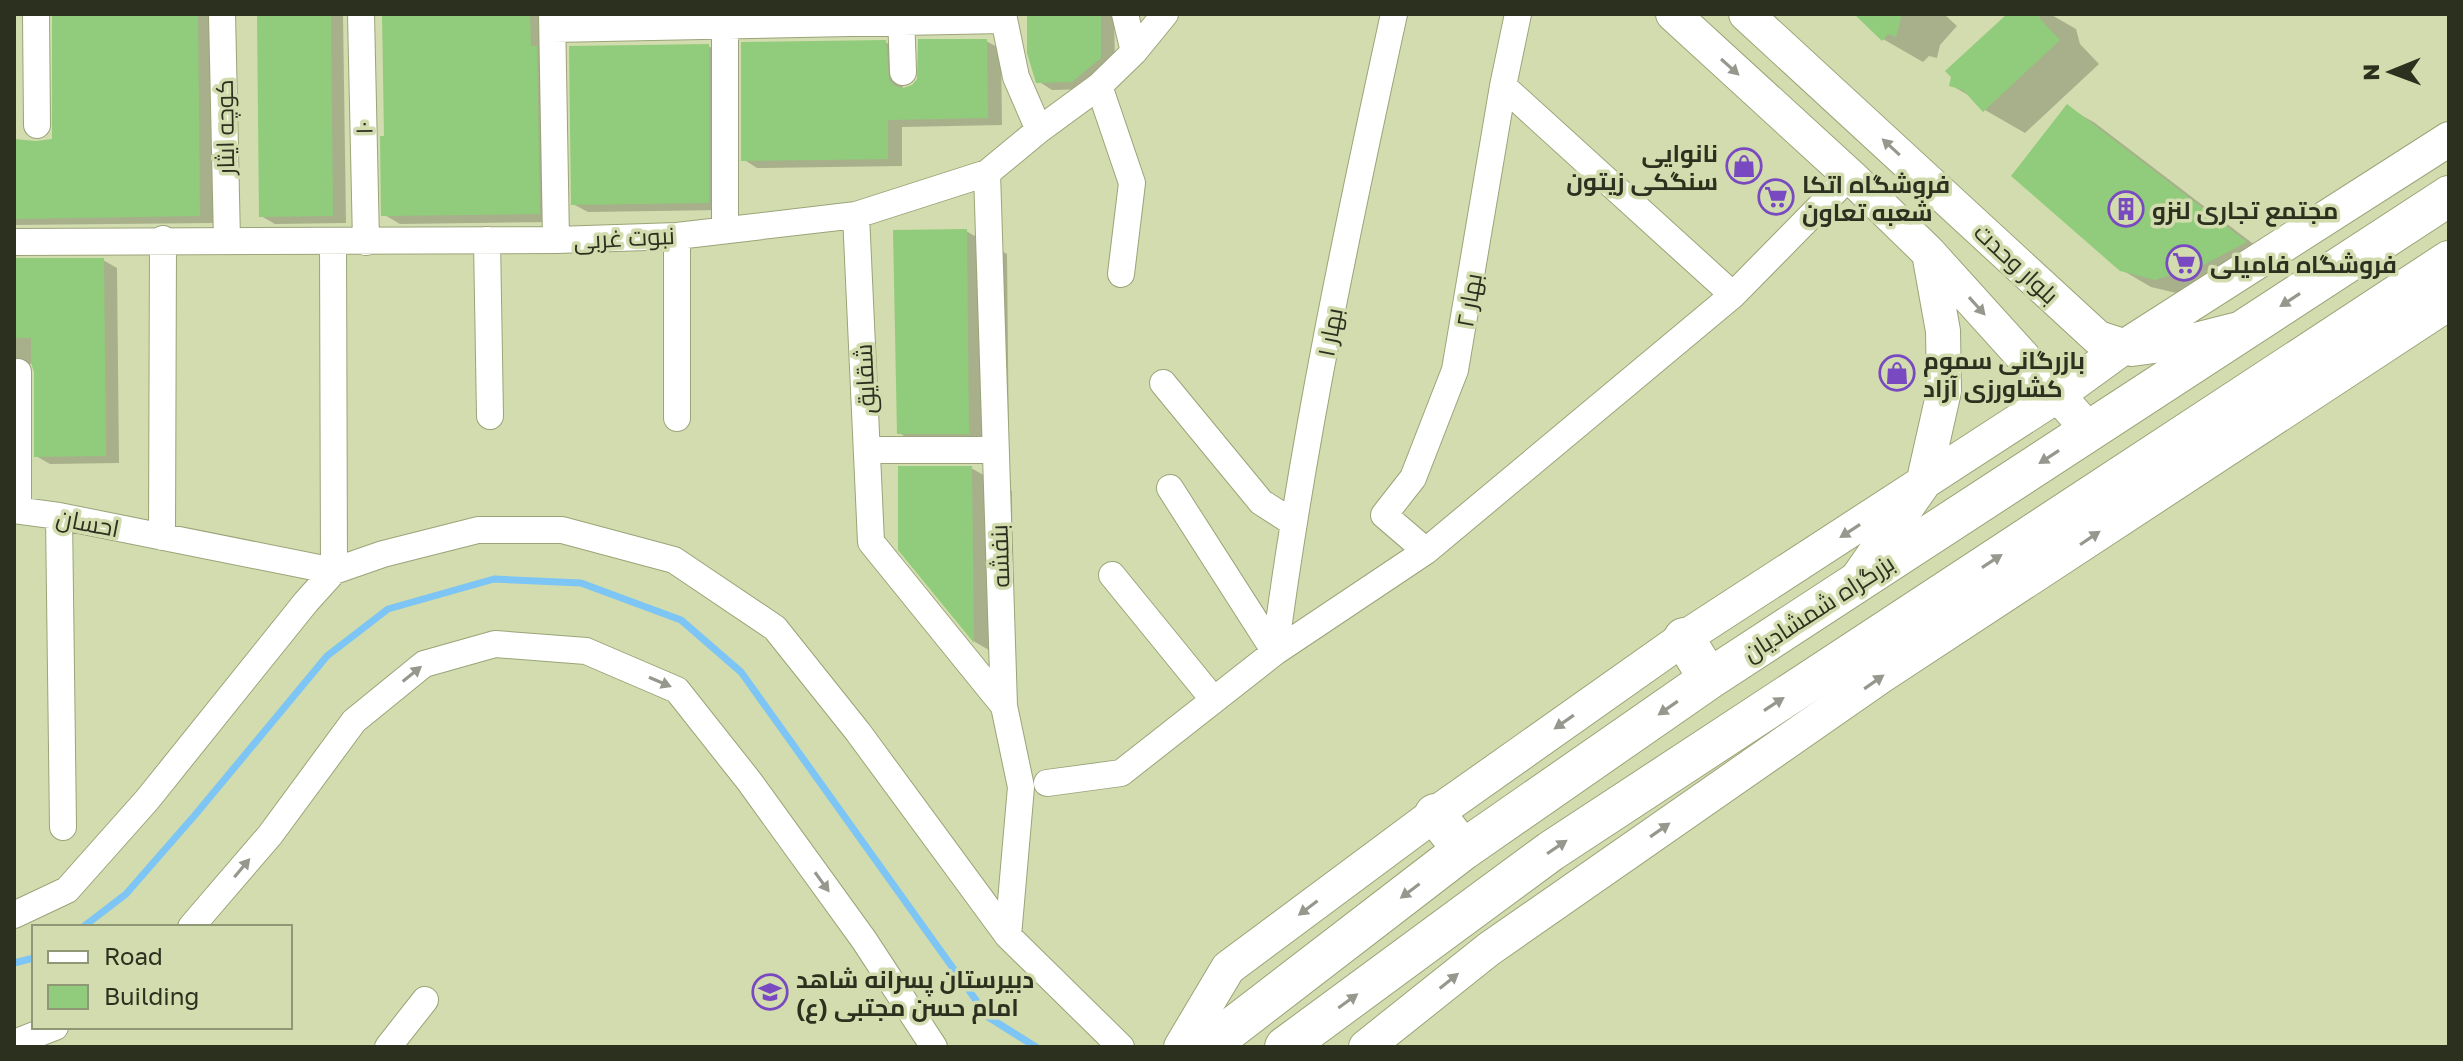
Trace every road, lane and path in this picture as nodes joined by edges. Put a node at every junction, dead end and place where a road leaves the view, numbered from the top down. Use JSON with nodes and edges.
{"nodes":[{"id":1,"x":36,"y":14,"type":"edge"},
{"id":2,"x":222,"y":14,"type":"edge"},
{"id":3,"x":361,"y":14,"type":"edge"},
{"id":4,"x":1125,"y":14,"type":"edge"},
{"id":5,"x":1165,"y":14,"type":"edge"},
{"id":6,"x":1394,"y":14,"type":"edge"},
{"id":7,"x":1518,"y":14,"type":"edge"},
{"id":8,"x":1673,"y":14,"type":"edge"},
{"id":9,"x":1746,"y":14,"type":"edge"},
{"id":10,"x":1003,"y":17,"type":"edge"},
{"id":11,"x":901,"y":18,"type":"edge"},
{"id":12,"x":725,"y":20,"type":"edge"},
{"id":13,"x":552,"y":22,"type":"edge"},
{"id":14,"x":1134,"y":52,"type":"junction"},
{"id":15,"x":903,"y":72,"type":"dead end"},
{"id":16,"x":1099,"y":86,"type":"junction"},
{"id":17,"x":1503,"y":86,"type":"junction"},
{"id":18,"x":37,"y":125,"type":"dead end"},
{"id":19,"x":1039,"y":130,"type":"junction"},
{"id":20,"x":2449,"y":139,"type":"edge"},
{"id":21,"x":987,"y":173,"type":"junction"},
{"id":22,"x":1850,"y":176,"type":"junction"},
{"id":23,"x":2449,"y":196,"type":"edge"},
{"id":24,"x":856,"y":215,"type":"junction"},
{"id":25,"x":725,"y":229,"type":"junction"},
{"id":26,"x":677,"y":236,"type":"junction"},
{"id":27,"x":163,"y":239,"type":"junction"},
{"id":28,"x":487,"y":240,"type":"junction"},
{"id":29,"x":556,"y":240,"type":"junction"},
{"id":30,"x":227,"y":241,"type":"junction"},
{"id":31,"x":14,"y":242,"type":"edge"},
{"id":32,"x":333,"y":242,"type":"junction"},
{"id":33,"x":366,"y":242,"type":"junction"},
{"id":34,"x":1929,"y":253,"type":"junction"},
{"id":35,"x":2449,"y":261,"type":"edge"},
{"id":36,"x":1121,"y":274,"type":"dead end"},
{"id":37,"x":1733,"y":295,"type":"junction"},
{"id":38,"x":2449,"y":303,"type":"edge"},
{"id":39,"x":2073,"y":315,"type":"junction"},
{"id":40,"x":2254,"y":324,"type":"junction"},
{"id":41,"x":2124,"y":347,"type":"junction"},
{"id":42,"x":2022,"y":355,"type":"junction"},
{"id":43,"x":18,"y":372,"type":"dead end"},
{"id":44,"x":2276,"y":374,"type":"junction"},
{"id":45,"x":2327,"y":381,"type":"junction"},
{"id":46,"x":1163,"y":383,"type":"dead end"},
{"id":47,"x":2058,"y":395,"type":"junction"},
{"id":48,"x":490,"y":416,"type":"dead end"},
{"id":49,"x":677,"y":418,"type":"dead end"},
{"id":50,"x":2268,"y":421,"type":"junction"},
{"id":51,"x":2090,"y":431,"type":"junction"},
{"id":52,"x":868,"y":450,"type":"junction"},
{"id":53,"x":996,"y":450,"type":"junction"},
{"id":54,"x":1923,"y":484,"type":"junction"},
{"id":55,"x":1170,"y":488,"type":"dead end"},
{"id":56,"x":16,"y":510,"type":"edge"},
{"id":57,"x":59,"y":516,"type":"junction"},
{"id":58,"x":1292,"y":522,"type":"junction"},
{"id":59,"x":162,"y":537,"type":"junction"},
{"id":60,"x":1426,"y":551,"type":"junction"},
{"id":61,"x":334,"y":571,"type":"junction"},
{"id":62,"x":1112,"y":575,"type":"dead end"},
{"id":63,"x":1854,"y":583,"type":"junction"},
{"id":64,"x":1684,"y":638,"type":"junction"},
{"id":65,"x":1275,"y":652,"type":"junction"},
{"id":66,"x":1709,"y":679,"type":"junction"},
{"id":67,"x":1213,"y":699,"type":"junction"},
{"id":68,"x":1004,"y":706,"type":"junction"},
{"id":69,"x":1047,"y":783,"type":"dead end"},
{"id":70,"x":1435,"y":814,"type":"junction"},
{"id":71,"x":63,"y":827,"type":"dead end"},
{"id":72,"x":1463,"y":850,"type":"junction"},
{"id":73,"x":14,"y":915,"type":"edge"},
{"id":74,"x":193,"y":925,"type":"edge"},
{"id":75,"x":1008,"y":936,"type":"junction"},
{"id":76,"x":425,"y":1000,"type":"dead end"},
{"id":77,"x":50,"y":1029,"type":"edge"},
{"id":78,"x":14,"y":1043,"type":"edge"},
{"id":79,"x":388,"y":1047,"type":"edge"},
{"id":80,"x":934,"y":1047,"type":"edge"},
{"id":81,"x":1121,"y":1047,"type":"edge"},
{"id":82,"x":1181,"y":1047,"type":"edge"},
{"id":83,"x":1207,"y":1047,"type":"edge"},
{"id":84,"x":1285,"y":1047,"type":"edge"},
{"id":85,"x":1366,"y":1047,"type":"edge"}],
"edges":[{"from":1,"to":18,"type":"street"},
{"from":2,"to":30,"type":"street","name":"کوچه ایثار"},
{"from":3,"to":33,"type":"street","name":"۱۰"},
{"from":4,"to":14,"type":"street"},
{"from":5,"to":14,"type":"street","name":"نبوت غربی"},
{"from":6,"to":58,"type":"street","name":"بهار ۱"},
{"from":7,"to":17,"type":"street","name":"بهار ۲"},
{"from":8,"to":22,"type":"main road","one_way":true},
{"from":39,"to":9,"type":"main road","name":"بلوار وحدت","one_way":true},
{"from":10,"to":11,"type":"street"},
{"from":10,"to":19,"type":"street"},
{"from":11,"to":12,"type":"street"},
{"from":11,"to":15,"type":"street"},
{"from":12,"to":13,"type":"street"},
{"from":12,"to":25,"type":"street"},
{"from":13,"to":29,"type":"street"},
{"from":14,"to":16,"type":"street","name":"نبوت غربی"},
{"from":16,"to":19,"type":"street","name":"نبوت غربی"},
{"from":16,"to":36,"type":"street"},
{"from":17,"to":37,"type":"street"},
{"from":17,"to":60,"type":"street","name":"بهار ۲"},
{"from":19,"to":21,"type":"street","name":"نبوت غربی"},
{"from":20,"to":41,"type":"main road"},
{"from":21,"to":24,"type":"street","name":"نبوت غربی"},
{"from":21,"to":53,"type":"street","name":"بنفشه"},
{"from":22,"to":34,"type":"main road"},
{"from":22,"to":37,"type":"street"},
{"from":23,"to":40,"type":"highway","name":"بزرگراه شمشادیان","one_way":true},
{"from":24,"to":25,"type":"street","name":"نبوت غربی"},
{"from":24,"to":52,"type":"street","name":"شقایق"},
{"from":25,"to":26,"type":"street","name":"نبوت غربی"},
{"from":26,"to":29,"type":"street","name":"نبوت غربی"},
{"from":26,"to":49,"type":"street"},
{"from":27,"to":30,"type":"street","name":"نبوت غربی"},
{"from":27,"to":31,"type":"street","name":"نبوت غربی"},
{"from":27,"to":59,"type":"street"},
{"from":28,"to":29,"type":"street","name":"نبوت غربی"},
{"from":28,"to":33,"type":"street","name":"نبوت غربی"},
{"from":28,"to":48,"type":"street"},
{"from":30,"to":32,"type":"street","name":"نبوت غربی"},
{"from":32,"to":33,"type":"street","name":"نبوت غربی"},
{"from":32,"to":61,"type":"street"},
{"from":34,"to":42,"type":"main road","one_way":true},
{"from":34,"to":54,"type":"main road"},
{"from":35,"to":44,"type":"highway"},
{"from":37,"to":60,"type":"street"},
{"from":38,"to":45,"type":"main road"},
{"from":39,"to":41,"type":"main road","name":"بلوار وحدت"},
{"from":39,"to":42,"type":"main road"},
{"from":40,"to":41,"type":"main road","name":"بلوار وحدت"},
{"from":40,"to":51,"type":"highway","name":"بزرگراه شمشادیان"},
{"from":41,"to":47,"type":"main road"},
{"from":42,"to":47,"type":"main road"},
{"from":43,"to":56,"type":"street"},
{"from":44,"to":45,"type":"main road"},
{"from":44,"to":50,"type":"main road"},
{"from":84,"to":44,"type":"highway","one_way":true},
{"from":45,"to":50,"type":"main road"},
{"from":46,"to":58,"type":"street"},
{"from":47,"to":51,"type":"main road"},
{"from":47,"to":54,"type":"main road"},
{"from":85,"to":50,"type":"main road","one_way":true},
{"from":51,"to":63,"type":"highway","name":"بزرگراه شمشادیان","one_way":true},
{"from":52,"to":53,"type":"street"},
{"from":52,"to":68,"type":"street","name":"شقایق"},
{"from":53,"to":68,"type":"street","name":"بنفشه"},
{"from":54,"to":63,"type":"main road"},
{"from":54,"to":64,"type":"main road","one_way":true},
{"from":55,"to":65,"type":"street"},
{"from":56,"to":57,"type":"street","name":"احسان"},
{"from":57,"to":59,"type":"street","name":"احسان"},
{"from":57,"to":71,"type":"street"},
{"from":58,"to":65,"type":"street","name":"بهار ۱"},
{"from":59,"to":61,"type":"street","name":"احسان"},
{"from":60,"to":65,"type":"street"},
{"from":61,"to":73,"type":"street"},
{"from":61,"to":75,"type":"street"},
{"from":62,"to":67,"type":"street"},
{"from":63,"to":66,"type":"highway","name":"بزرگراه شمشادیان"},
{"from":64,"to":66,"type":"highway"},
{"from":64,"to":70,"type":"main road","one_way":true},
{"from":65,"to":67,"type":"street"},
{"from":66,"to":72,"type":"highway","name":"بزرگراه شمشادیان","one_way":true},
{"from":67,"to":69,"type":"street"},
{"from":68,"to":75,"type":"street","name":"بنفشه"},
{"from":70,"to":72,"type":"highway"},
{"from":70,"to":82,"type":"main road","one_way":true},
{"from":72,"to":83,"type":"highway","name":"بزرگراه شمشادیان","one_way":true},
{"from":74,"to":80,"type":"street","one_way":true},
{"from":75,"to":81,"type":"street"},
{"from":76,"to":79,"type":"street"},
{"from":77,"to":78,"type":"street"}]}
